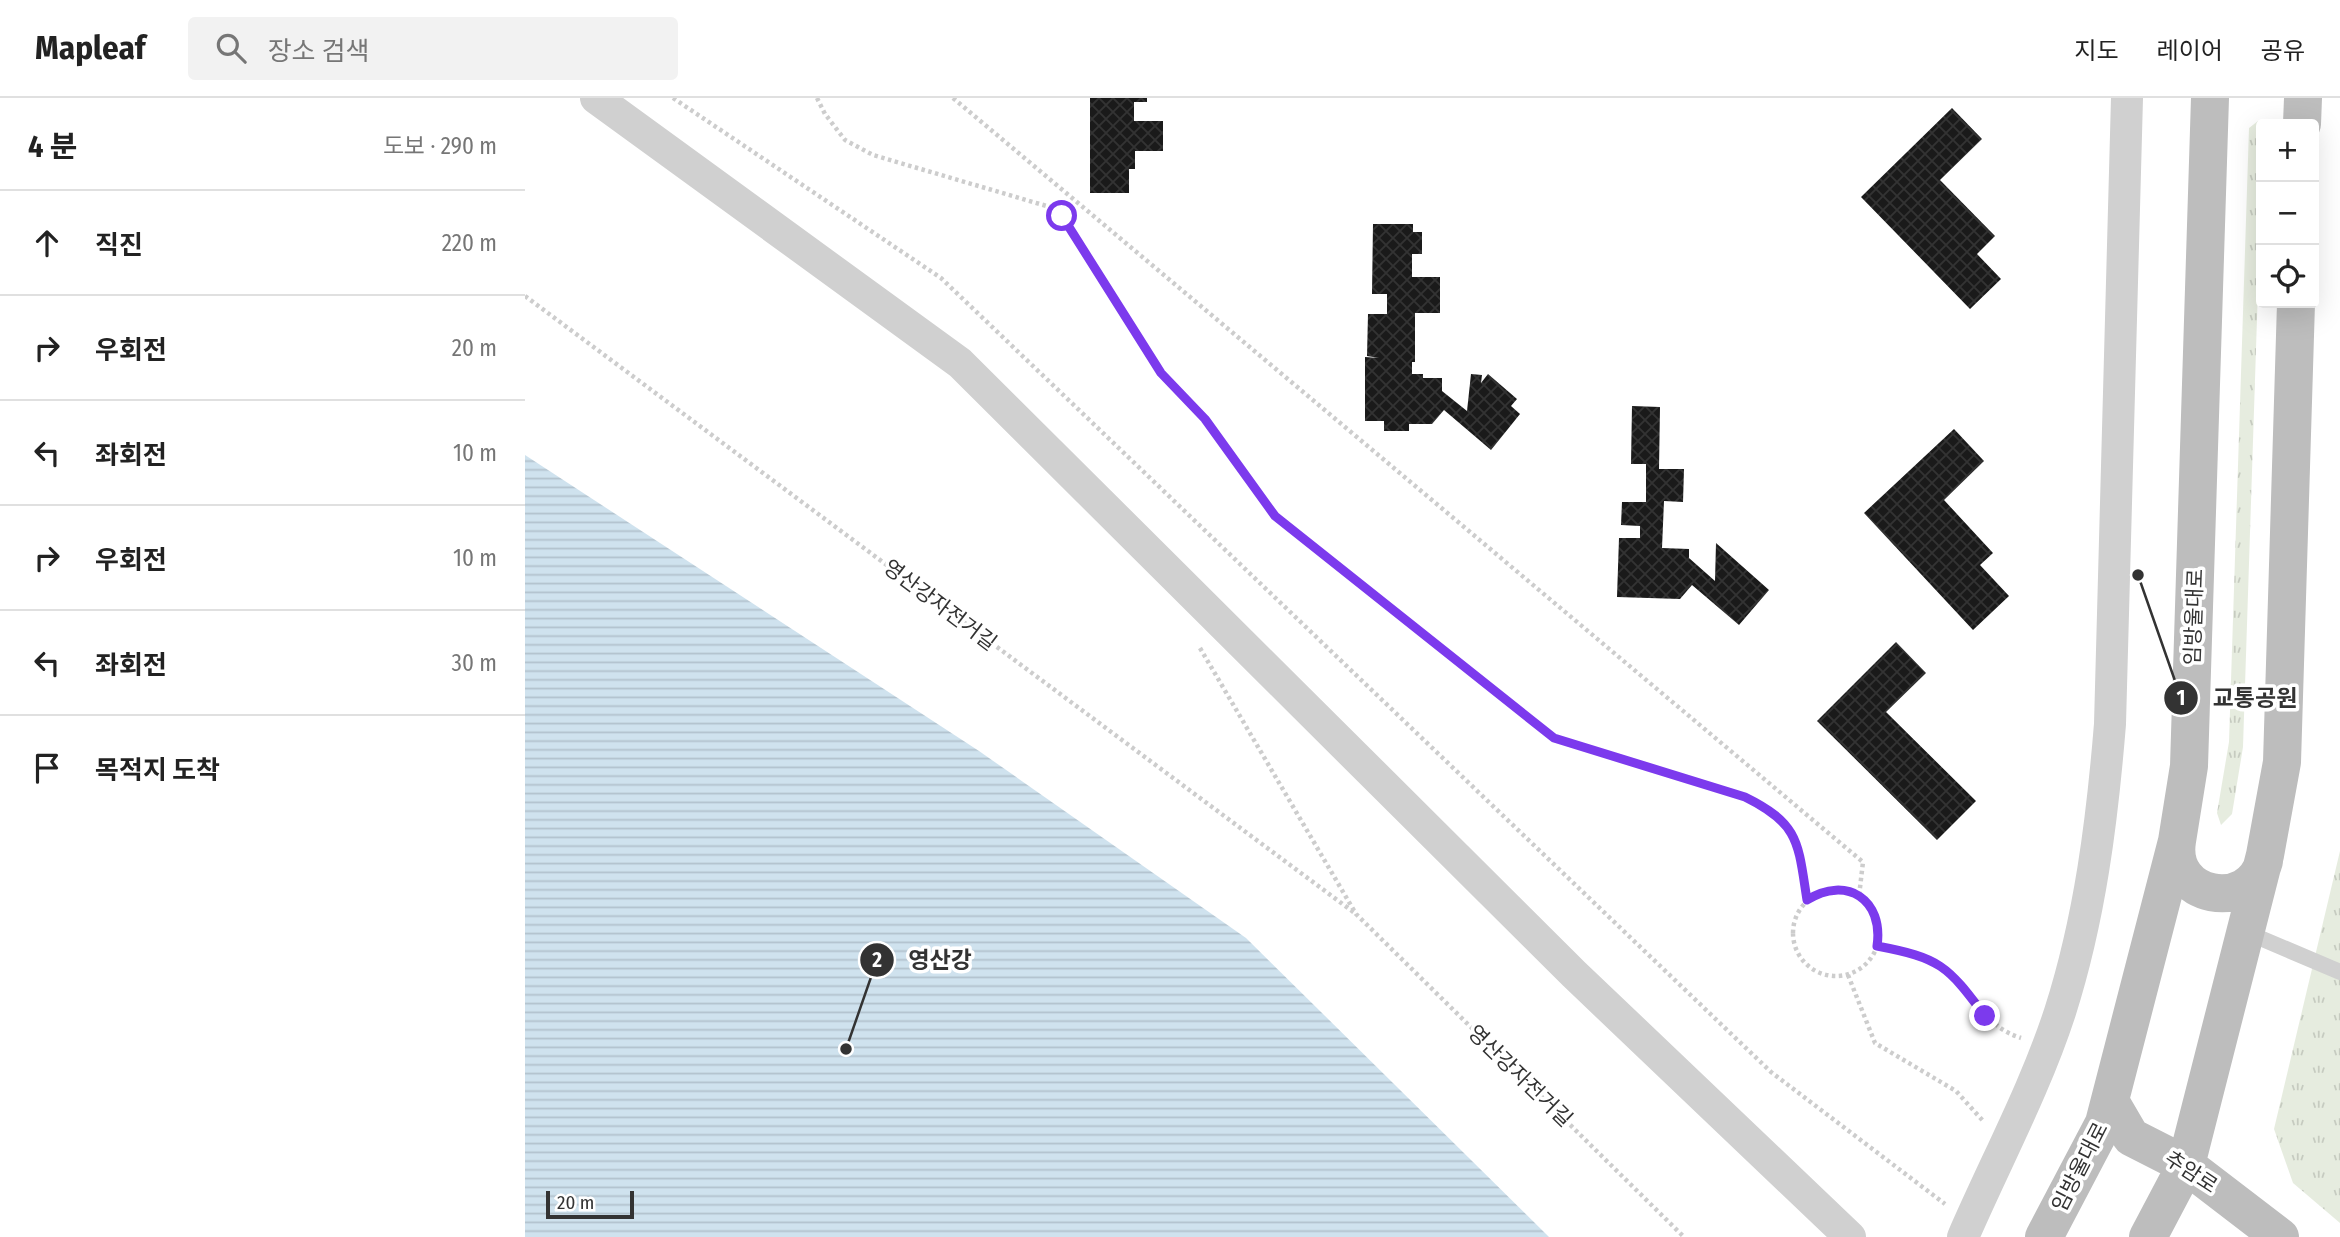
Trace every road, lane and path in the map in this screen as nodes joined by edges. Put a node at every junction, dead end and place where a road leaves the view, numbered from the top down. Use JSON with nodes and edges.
{"nodes":[{"id":1,"x":596,"y":98,"type":"edge"},
{"id":2,"x":673,"y":98,"type":"edge"},
{"id":3,"x":817,"y":98,"type":"edge"},
{"id":4,"x":953,"y":98,"type":"edge"},
{"id":5,"x":2127,"y":98,"type":"edge"},
{"id":6,"x":2210,"y":98,"type":"edge"},
{"id":7,"x":2303,"y":98,"type":"edge"},
{"id":8,"x":2302,"y":119,"type":"edge"},
{"id":9,"x":525,"y":296,"type":"edge"},
{"id":10,"x":2297,"y":308,"type":"edge"},
{"id":11,"x":1198,"y":645,"type":"dead end"},
{"id":12,"x":2177,"y":841,"type":"junction"},
{"id":13,"x":2265,"y":855,"type":"junction"},
{"id":14,"x":1860,"y":896,"type":"junction"},
{"id":15,"x":1807,"y":900,"type":"junction"},
{"id":16,"x":1356,"y":914,"type":"junction"},
{"id":17,"x":2246,"y":932,"type":"junction"},
{"id":18,"x":1877,"y":946,"type":"junction"},
{"id":19,"x":2340,"y":972,"type":"edge"},
{"id":20,"x":1848,"y":975,"type":"junction"},
{"id":21,"x":2048,"y":1046,"type":"junction"},
{"id":22,"x":2110,"y":1101,"type":"junction"},
{"id":23,"x":2003,"y":1148,"type":"junction"},
{"id":24,"x":2186,"y":1165,"type":"junction"},
{"id":25,"x":1967,"y":1227,"type":"edge"},
{"id":26,"x":1685,"y":1237,"type":"edge"},
{"id":27,"x":1850,"y":1237,"type":"edge"},
{"id":28,"x":2045,"y":1237,"type":"edge"},
{"id":29,"x":2148,"y":1237,"type":"edge"},
{"id":30,"x":2280,"y":1237,"type":"edge"}],
"edges":[{"from":1,"to":27,"type":"street"},
{"from":2,"to":25,"type":"path"},
{"from":3,"to":15,"type":"path"},
{"from":4,"to":14,"type":"path"},
{"from":5,"to":21,"type":"street"},
{"from":6,"to":12,"type":"main road","name":"임방울대로"},
{"from":7,"to":8,"type":"main road"},
{"from":9,"to":16,"type":"path","name":"영산강자전거길"},
{"from":10,"to":13,"type":"main road"},
{"from":11,"to":16,"type":"path","name":"영산강자전거길"},
{"from":12,"to":13,"type":"main road"},
{"from":12,"to":22,"type":"main road","name":"임방울대로"},
{"from":13,"to":17,"type":"main road"},
{"from":14,"to":15,"type":"path"},
{"from":14,"to":18,"type":"path"},
{"from":15,"to":20,"type":"path"},
{"from":16,"to":26,"type":"path","name":"영산강자전거길"},
{"from":17,"to":19,"type":"lane"},
{"from":17,"to":24,"type":"main road"},
{"from":18,"to":20,"type":"path"},
{"from":18,"to":21,"type":"path"},
{"from":20,"to":23,"type":"path"},
{"from":21,"to":23,"type":"street"},
{"from":22,"to":24,"type":"main road","name":"추암로"},
{"from":22,"to":28,"type":"main road","name":"임방울대로"},
{"from":23,"to":25,"type":"street"},
{"from":24,"to":29,"type":"main road"},
{"from":24,"to":30,"type":"main road","name":"추암로"}]}
